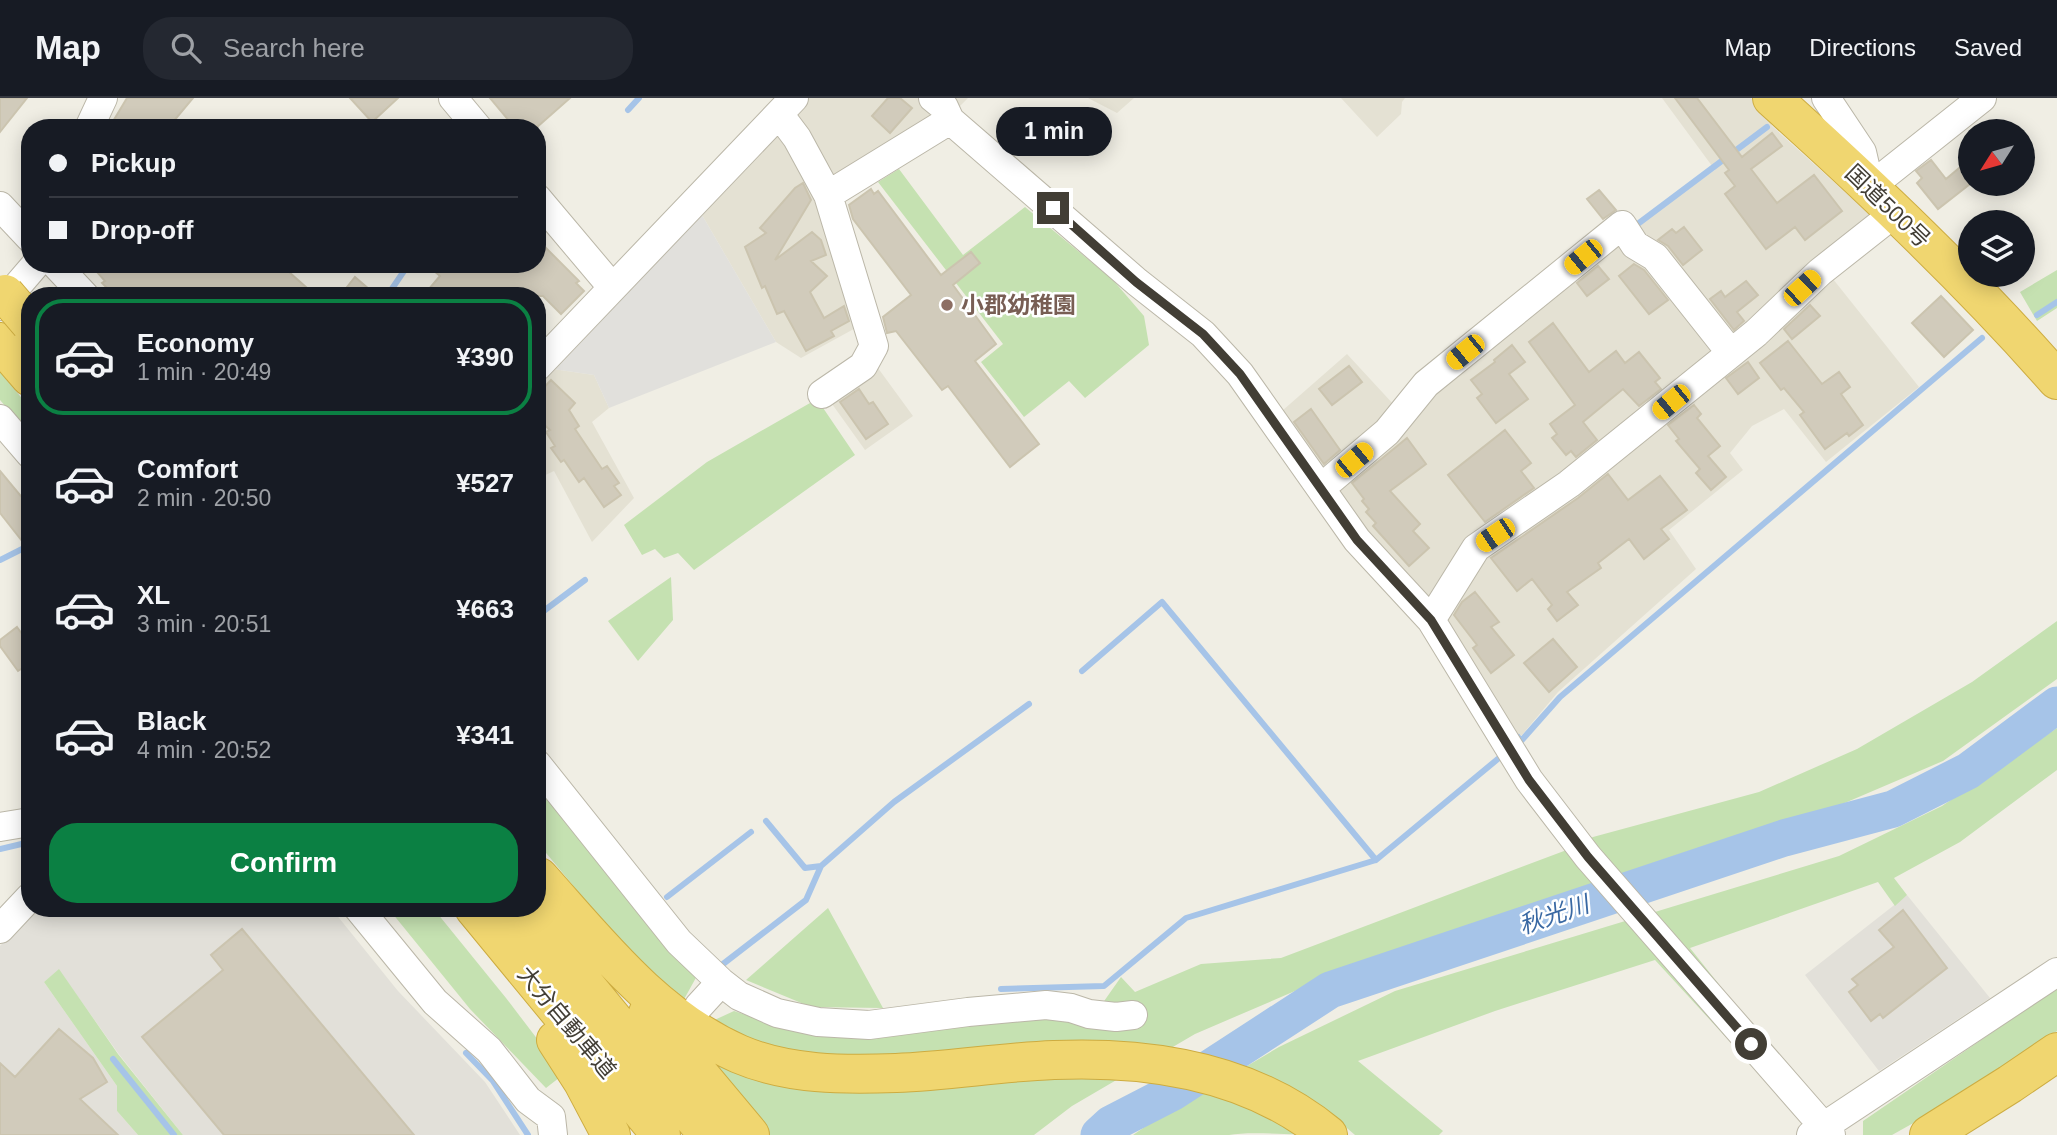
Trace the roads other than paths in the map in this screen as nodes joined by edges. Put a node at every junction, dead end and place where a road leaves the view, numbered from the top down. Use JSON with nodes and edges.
{"nodes":[{"id":1,"x":103,"y":98,"type":"edge"},
{"id":2,"x":453,"y":98,"type":"edge"},
{"id":3,"x":1772,"y":98,"type":"edge"},
{"id":4,"x":1826,"y":98,"type":"edge"},
{"id":5,"x":1982,"y":98,"type":"edge"},
{"id":6,"x":787,"y":106,"type":"edge"},
{"id":7,"x":942,"y":109,"type":"edge"},
{"id":8,"x":93,"y":119,"type":"edge"},
{"id":9,"x":470,"y":119,"type":"edge"},
{"id":10,"x":828,"y":195,"type":"junction"},
{"id":11,"x":1883,"y":200,"type":"junction"},
{"id":12,"x":0,"y":206,"type":"edge"},
{"id":13,"x":546,"y":209,"type":"edge"},
{"id":14,"x":21,"y":228,"type":"edge"},
{"id":15,"x":63,"y":273,"type":"edge"},
{"id":16,"x":77,"y":287,"type":"edge"},
{"id":17,"x":612,"y":287,"type":"junction"},
{"id":18,"x":0,"y":342,"type":"edge"},
{"id":19,"x":1731,"y":354,"type":"junction"},
{"id":20,"x":546,"y":357,"type":"edge"},
{"id":21,"x":21,"y":366,"type":"edge"},
{"id":22,"x":2057,"y":380,"type":"edge"},
{"id":23,"x":822,"y":394,"type":"dead end"},
{"id":24,"x":0,"y":419,"type":"edge"},
{"id":25,"x":21,"y":444,"type":"edge"},
{"id":26,"x":1321,"y":488,"type":"junction"},
{"id":27,"x":1431,"y":620,"type":"junction"},
{"id":28,"x":546,"y":775,"type":"edge"},
{"id":29,"x":21,"y":824,"type":"edge"},
{"id":30,"x":0,"y":827,"type":"edge"},
{"id":31,"x":546,"y":898,"type":"edge"},
{"id":32,"x":546,"y":900,"type":"edge"},
{"id":33,"x":546,"y":904,"type":"edge"},
{"id":34,"x":21,"y":907,"type":"edge"},
{"id":35,"x":365,"y":917,"type":"edge"},
{"id":36,"x":462,"y":917,"type":"edge"},
{"id":37,"x":481,"y":917,"type":"edge"},
{"id":38,"x":0,"y":929,"type":"edge"},
{"id":39,"x":2057,"y":972,"type":"edge"},
{"id":40,"x":721,"y":982,"type":"junction"},
{"id":41,"x":699,"y":1006,"type":"dead end"},
{"id":42,"x":1133,"y":1015,"type":"dead end"},
{"id":43,"x":2057,"y":1052,"type":"edge"},
{"id":44,"x":2057,"y":1079,"type":"edge"},
{"id":45,"x":558,"y":1121,"type":"edge"},
{"id":46,"x":659,"y":1132,"type":"edge"},
{"id":47,"x":1822,"y":1132,"type":"edge"},
{"id":48,"x":611,"y":1135,"type":"edge"},
{"id":49,"x":708,"y":1135,"type":"edge"},
{"id":50,"x":750,"y":1135,"type":"edge"},
{"id":51,"x":1328,"y":1135,"type":"edge"},
{"id":52,"x":1929,"y":1135,"type":"edge"},
{"id":53,"x":1978,"y":1135,"type":"edge"}],
"edges":[{"from":1,"to":8,"type":"street"},
{"from":2,"to":9,"type":"street"},
{"from":3,"to":11,"type":"highway","name":"国道500号"},
{"from":4,"to":11,"type":"street"},
{"from":5,"to":11,"type":"street"},
{"from":6,"to":10,"type":"street"},
{"from":6,"to":17,"type":"street"},
{"from":7,"to":10,"type":"street"},
{"from":7,"to":26,"type":"street"},
{"from":10,"to":23,"type":"street"},
{"from":11,"to":19,"type":"street"},
{"from":11,"to":22,"type":"highway","name":"国道500号"},
{"from":12,"to":14,"type":"street"},
{"from":13,"to":17,"type":"street"},
{"from":15,"to":16,"type":"street"},
{"from":17,"to":20,"type":"street"},
{"from":18,"to":21,"type":"highway"},
{"from":19,"to":26,"type":"street"},
{"from":19,"to":27,"type":"street"},
{"from":24,"to":25,"type":"street"},
{"from":26,"to":27,"type":"street"},
{"from":27,"to":47,"type":"street"},
{"from":28,"to":40,"type":"street"},
{"from":29,"to":30,"type":"street"},
{"from":31,"to":51,"type":"highway"},
{"from":32,"to":50,"type":"highway"},
{"from":33,"to":49,"type":"highway","name":"大分自動車道"},
{"from":34,"to":38,"type":"street"},
{"from":35,"to":45,"type":"street"},
{"from":36,"to":48,"type":"highway"},
{"from":37,"to":46,"type":"highway","name":"大分自動車道"},
{"from":39,"to":47,"type":"street"},
{"from":40,"to":41,"type":"street"},
{"from":40,"to":42,"type":"street"},
{"from":43,"to":52,"type":"highway"},
{"from":44,"to":53,"type":"highway"}]}
